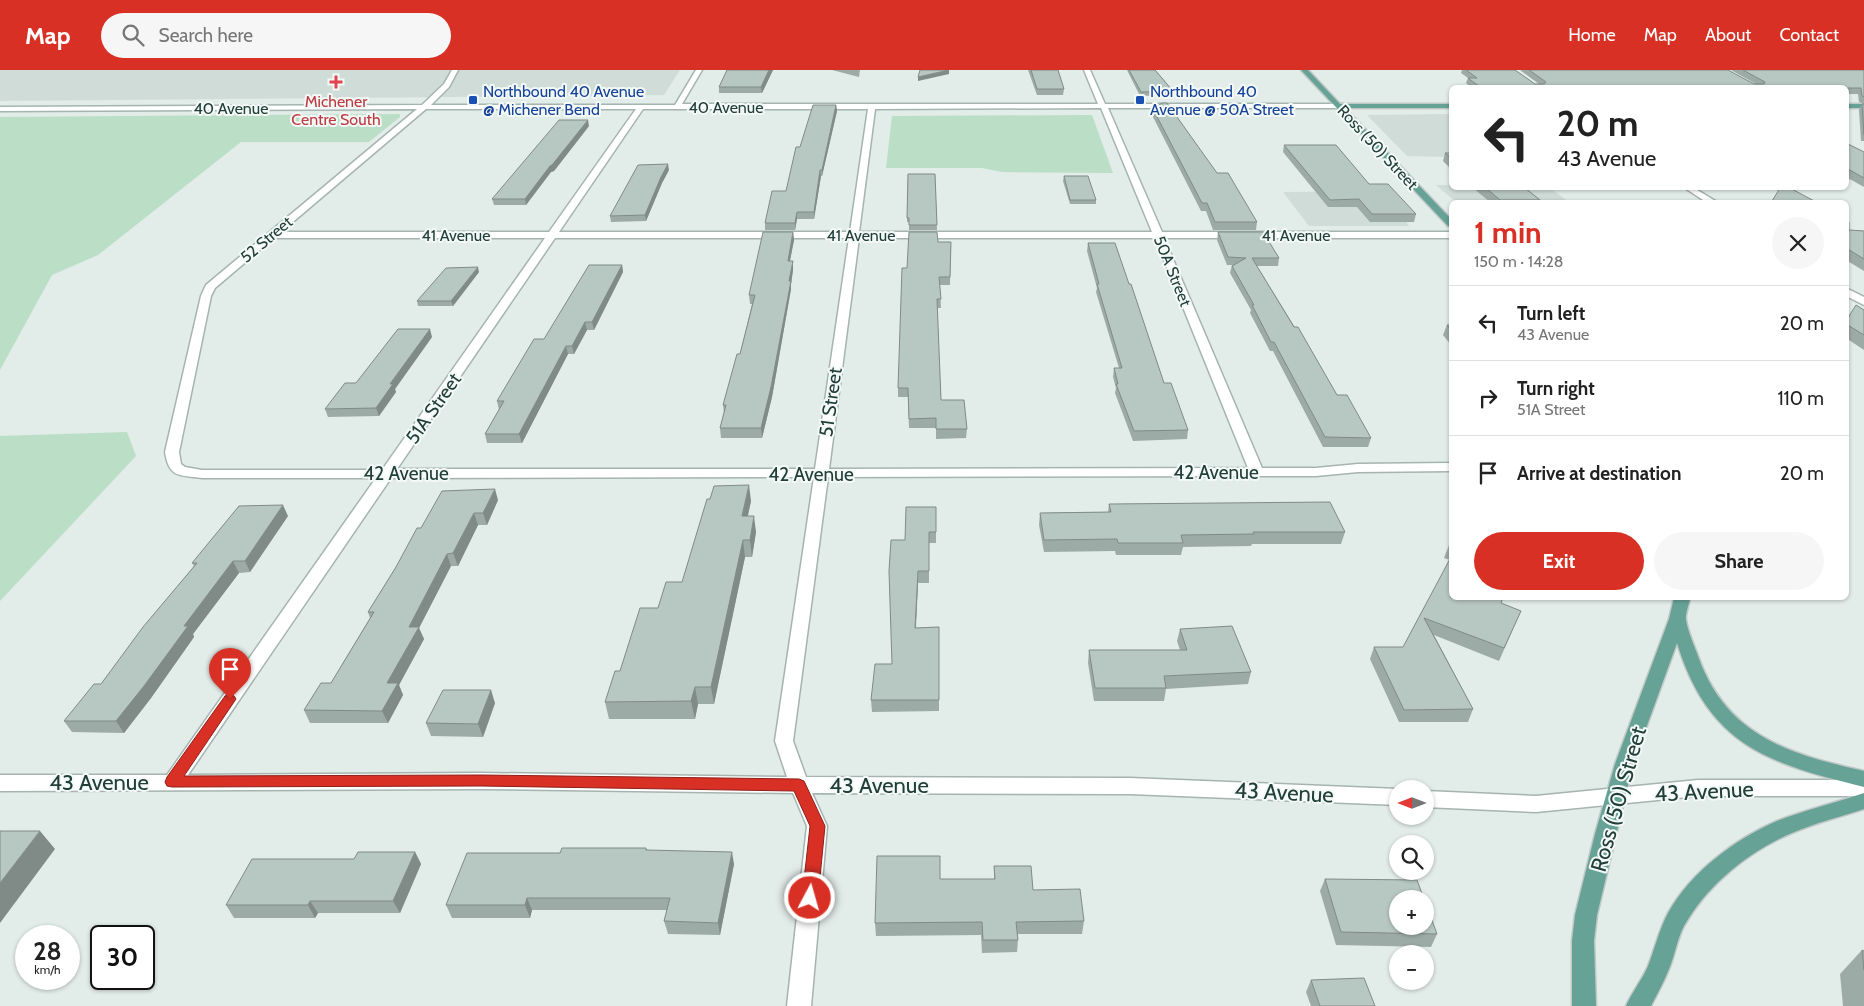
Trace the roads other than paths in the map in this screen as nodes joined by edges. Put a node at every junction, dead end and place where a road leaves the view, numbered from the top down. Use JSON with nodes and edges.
{"nodes":[{"id":1,"x":455,"y":70,"type":"edge"},
{"id":2,"x":699,"y":70,"type":"edge"},
{"id":3,"x":1087,"y":70,"type":"edge"},
{"id":4,"x":1304,"y":70,"type":"edge"},
{"id":5,"x":424,"y":106,"type":"junction"},
{"id":6,"x":641,"y":106,"type":"junction"},
{"id":7,"x":677,"y":106,"type":"junction"},
{"id":8,"x":872,"y":106,"type":"junction"},
{"id":9,"x":1103,"y":106,"type":"junction"},
{"id":10,"x":1340,"y":106,"type":"junction"},
{"id":11,"x":1449,"y":106,"type":"edge"},
{"id":12,"x":1849,"y":106,"type":"edge"},
{"id":13,"x":1864,"y":106,"type":"edge"},
{"id":14,"x":0,"y":109,"type":"edge"},
{"id":15,"x":1692,"y":190,"type":"edge"},
{"id":16,"x":1709,"y":200,"type":"edge"},
{"id":17,"x":1449,"y":222,"type":"edge"},
{"id":18,"x":271,"y":235,"type":"junction"},
{"id":19,"x":552,"y":235,"type":"junction"},
{"id":20,"x":854,"y":235,"type":"junction"},
{"id":21,"x":1158,"y":235,"type":"junction"},
{"id":22,"x":1449,"y":235,"type":"edge"},
{"id":23,"x":1849,"y":293,"type":"edge"},
{"id":24,"x":1864,"y":302,"type":"edge"},
{"id":25,"x":174,"y":465,"type":"joint"},
{"id":26,"x":1449,"y":467,"type":"edge"},
{"id":27,"x":1257,"y":472,"type":"junction"},
{"id":28,"x":388,"y":473,"type":"junction"},
{"id":29,"x":820,"y":474,"type":"junction"},
{"id":30,"x":1682,"y":600,"type":"edge"},
{"id":31,"x":1677,"y":619,"type":"junction"},
{"id":32,"x":1864,"y":779,"type":"edge"},
{"id":33,"x":0,"y":782,"type":"edge"},
{"id":34,"x":172,"y":782,"type":"junction"},
{"id":35,"x":799,"y":785,"type":"junction"},
{"id":36,"x":1864,"y":788,"type":"edge"},
{"id":37,"x":1616,"y":796,"type":"junction"},
{"id":38,"x":1389,"y":798,"type":"edge"},
{"id":39,"x":1434,"y":799,"type":"edge"},
{"id":40,"x":1864,"y":801,"type":"edge"},
{"id":41,"x":799,"y":1006,"type":"edge"},
{"id":42,"x":1584,"y":1006,"type":"edge"},
{"id":43,"x":1638,"y":1006,"type":"edge"}],
"edges":[{"from":1,"to":5,"type":"street","name":"52 Street"},
{"from":2,"to":7,"type":"street"},
{"from":3,"to":9,"type":"street","name":"50A Street"},
{"from":4,"to":10,"type":"main road","name":"Ross (50) Street"},
{"from":5,"to":6,"type":"street","name":"40 Avenue"},
{"from":5,"to":14,"type":"street","name":"40 Avenue"},
{"from":5,"to":18,"type":"street","name":"52 Street"},
{"from":6,"to":7,"type":"street","name":"40 Avenue"},
{"from":6,"to":19,"type":"street","name":"51A Street"},
{"from":7,"to":8,"type":"street","name":"40 Avenue"},
{"from":8,"to":9,"type":"street","name":"40 Avenue"},
{"from":8,"to":20,"type":"street","name":"51 Street"},
{"from":9,"to":10,"type":"street","name":"40 Avenue"},
{"from":9,"to":21,"type":"street","name":"50A Street"},
{"from":10,"to":11,"type":"main road","name":"40 Avenue"},
{"from":10,"to":17,"type":"main road","name":"Ross (50) Street"},
{"from":12,"to":13,"type":"main road"},
{"from":15,"to":16,"type":"street"},
{"from":18,"to":19,"type":"street","name":"41 Avenue"},
{"from":18,"to":25,"type":"street","name":"52 Street"},
{"from":19,"to":20,"type":"street","name":"41 Avenue"},
{"from":19,"to":28,"type":"street","name":"51A Street"},
{"from":20,"to":21,"type":"street","name":"41 Avenue"},
{"from":20,"to":29,"type":"street","name":"51 Street"},
{"from":21,"to":22,"type":"street","name":"41 Avenue"},
{"from":21,"to":27,"type":"street","name":"50A Street"},
{"from":23,"to":24,"type":"street"},
{"from":25,"to":28,"type":"street","name":"42 Avenue"},
{"from":26,"to":27,"type":"street","name":"42 Avenue"},
{"from":27,"to":29,"type":"street","name":"42 Avenue"},
{"from":28,"to":29,"type":"street","name":"42 Avenue"},
{"from":28,"to":34,"type":"street","name":"51A Street"},
{"from":29,"to":35,"type":"street","name":"51 Street"},
{"from":30,"to":31,"type":"main road","name":"Ross (50) Street"},
{"from":31,"to":32,"type":"main road"},
{"from":31,"to":37,"type":"main road","name":"Ross (50) Street"},
{"from":33,"to":34,"type":"street","name":"43 Avenue"},
{"from":34,"to":35,"type":"street","name":"43 Avenue"},
{"from":35,"to":38,"type":"street","name":"43 Avenue"},
{"from":35,"to":41,"type":"street","name":"51 Street"},
{"from":36,"to":37,"type":"street","name":"43 Avenue"},
{"from":37,"to":39,"type":"street","name":"43 Avenue"},
{"from":37,"to":42,"type":"main road","name":"Ross (50) Street"},
{"from":40,"to":43,"type":"main road"}]}
